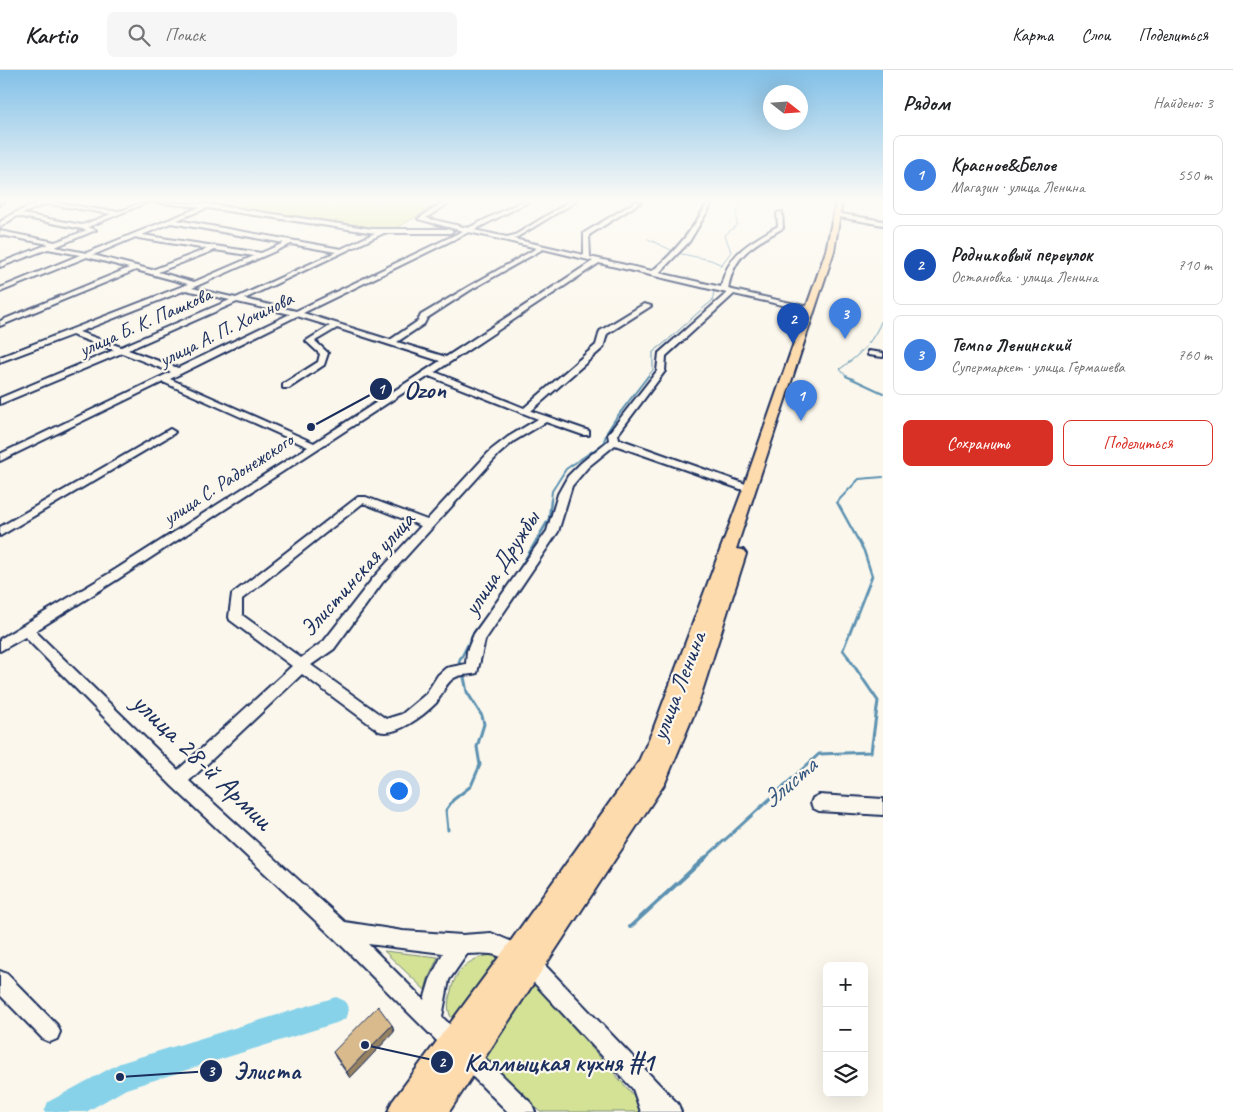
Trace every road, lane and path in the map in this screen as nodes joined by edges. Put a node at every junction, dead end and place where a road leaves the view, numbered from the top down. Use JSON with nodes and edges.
{"nodes":[{"id":1,"x":39,"y":251,"type":"edge"},
{"id":2,"x":66,"y":251,"type":"edge"},
{"id":3,"x":98,"y":251,"type":"edge"},
{"id":4,"x":207,"y":251,"type":"edge"},
{"id":5,"x":236,"y":251,"type":"edge"},
{"id":6,"x":271,"y":251,"type":"edge"},
{"id":7,"x":334,"y":251,"type":"edge"},
{"id":8,"x":345,"y":251,"type":"edge"},
{"id":9,"x":426,"y":251,"type":"edge"},
{"id":10,"x":537,"y":251,"type":"edge"},
{"id":11,"x":559,"y":251,"type":"edge"},
{"id":12,"x":587,"y":251,"type":"edge"},
{"id":13,"x":678,"y":251,"type":"edge"},
{"id":14,"x":743,"y":251,"type":"edge"},
{"id":15,"x":836,"y":251,"type":"edge"},
{"id":16,"x":342,"y":252,"type":"junction"},
{"id":17,"x":87,"y":255,"type":"junction"},
{"id":18,"x":261,"y":255,"type":"junction"},
{"id":19,"x":588,"y":257,"type":"junction"},
{"id":20,"x":0,"y":258,"type":"edge"},
{"id":21,"x":599,"y":260,"type":"junction"},
{"id":22,"x":12,"y":261,"type":"junction"},
{"id":23,"x":0,"y":266,"type":"edge"},
{"id":24,"x":136,"y":268,"type":"junction"},
{"id":25,"x":151,"y":273,"type":"junction"},
{"id":26,"x":654,"y":273,"type":"junction"},
{"id":27,"x":194,"y":284,"type":"junction"},
{"id":28,"x":2,"y":288,"type":"edge"},
{"id":29,"x":185,"y":288,"type":"junction"},
{"id":30,"x":729,"y":291,"type":"junction"},
{"id":31,"x":236,"y":300,"type":"junction"},
{"id":32,"x":647,"y":306,"type":"dead end"},
{"id":33,"x":814,"y":311,"type":"junction"},
{"id":34,"x":298,"y":314,"type":"junction"},
{"id":35,"x":0,"y":324,"type":"edge"},
{"id":36,"x":334,"y":327,"type":"junction"},
{"id":37,"x":72,"y":332,"type":"junction"},
{"id":38,"x":390,"y":344,"type":"junction"},
{"id":39,"x":122,"y":352,"type":"junction"},
{"id":40,"x":871,"y":353,"type":"dead end"},
{"id":41,"x":883,"y":355,"type":"edge"},
{"id":42,"x":0,"y":360,"type":"edge"},
{"id":43,"x":446,"y":360,"type":"junction"},
{"id":44,"x":180,"y":372,"type":"junction"},
{"id":45,"x":428,"y":372,"type":"junction"},
{"id":46,"x":164,"y":379,"type":"junction"},
{"id":47,"x":286,"y":386,"type":"dead end"},
{"id":48,"x":0,"y":401,"type":"edge"},
{"id":49,"x":524,"y":412,"type":"junction"},
{"id":50,"x":547,"y":418,"type":"junction"},
{"id":51,"x":170,"y":432,"type":"dead end"},
{"id":52,"x":586,"y":433,"type":"dead end"},
{"id":53,"x":614,"y":441,"type":"junction"},
{"id":54,"x":315,"y":447,"type":"junction"},
{"id":55,"x":0,"y":458,"type":"edge"},
{"id":56,"x":750,"y":489,"type":"junction"},
{"id":57,"x":430,"y":525,"type":"junction"},
{"id":58,"x":0,"y":532,"type":"edge"},
{"id":59,"x":27,"y":631,"type":"junction"},
{"id":60,"x":0,"y":646,"type":"edge"},
{"id":61,"x":302,"y":665,"type":"junction"},
{"id":62,"x":178,"y":781,"type":"junction"},
{"id":63,"x":819,"y":803,"type":"dead end"},
{"id":64,"x":883,"y":807,"type":"edge"},
{"id":65,"x":342,"y":931,"type":"junction"},
{"id":66,"x":462,"y":945,"type":"junction"},
{"id":67,"x":524,"y":960,"type":"junction"},
{"id":68,"x":0,"y":981,"type":"edge"},
{"id":69,"x":431,"y":1021,"type":"junction"},
{"id":70,"x":50,"y":1032,"type":"dead end"},
{"id":71,"x":460,"y":1051,"type":"junction"},
{"id":72,"x":643,"y":1085,"type":"junction"},
{"id":73,"x":402,"y":1112,"type":"edge"},
{"id":74,"x":432,"y":1112,"type":"edge"},
{"id":75,"x":524,"y":1112,"type":"edge"},
{"id":76,"x":652,"y":1112,"type":"edge"},
{"id":77,"x":670,"y":1112,"type":"edge"}],
"edges":[{"from":1,"to":22,"type":"street"},
{"from":2,"to":17,"type":"street"},
{"from":3,"to":17,"type":"street"},
{"from":4,"to":25,"type":"street"},
{"from":5,"to":18,"type":"street"},
{"from":6,"to":18,"type":"street"},
{"from":7,"to":16,"type":"street"},
{"from":8,"to":16,"type":"street","name":"улица Б. К. Пашкова"},
{"from":9,"to":34,"type":"street","name":"улица А. П. Хочинова"},
{"from":10,"to":38,"type":"street"},
{"from":11,"to":19,"type":"street"},
{"from":12,"to":19,"type":"street"},
{"from":13,"to":26,"type":"street"},
{"from":14,"to":30,"type":"street"},
{"from":15,"to":33,"type":"main road","name":"улица Ленина"},
{"from":16,"to":31,"type":"street","name":"улица Б. К. Пашкова"},
{"from":17,"to":24,"type":"street"},
{"from":17,"to":28,"type":"street"},
{"from":18,"to":27,"type":"street"},
{"from":19,"to":21,"type":"street"},
{"from":20,"to":22,"type":"street"},
{"from":21,"to":26,"type":"street"},
{"from":21,"to":43,"type":"street","name":"улица С. Радонежского"},
{"from":22,"to":23,"type":"street"},
{"from":24,"to":25,"type":"street"},
{"from":24,"to":35,"type":"street"},
{"from":25,"to":27,"type":"street"},
{"from":26,"to":30,"type":"street"},
{"from":27,"to":29,"type":"street"},
{"from":29,"to":31,"type":"street"},
{"from":29,"to":37,"type":"street"},
{"from":30,"to":33,"type":"street"},
{"from":30,"to":53,"type":"street","name":"улица Дружбы"},
{"from":31,"to":34,"type":"street"},
{"from":31,"to":39,"type":"street","name":"улица Б. К. Пашкова"},
{"from":32,"to":49,"type":"street"},
{"from":33,"to":56,"type":"main road","name":"улица Ленина"},
{"from":33,"to":67,"type":"main road","name":"улица Ленина"},
{"from":34,"to":36,"type":"street"},
{"from":34,"to":44,"type":"street","name":"улица А. П. Хочинова"},
{"from":36,"to":38,"type":"street"},
{"from":36,"to":47,"type":"street"},
{"from":37,"to":39,"type":"street"},
{"from":37,"to":42,"type":"street"},
{"from":38,"to":43,"type":"street"},
{"from":39,"to":44,"type":"street"},
{"from":39,"to":48,"type":"street","name":"улица Б. К. Пашкова"},
{"from":40,"to":41,"type":"street"},
{"from":43,"to":45,"type":"street","name":"улица С. Радонежского"},
{"from":44,"to":46,"type":"street","name":"улица А. П. Хочинова"},
{"from":45,"to":49,"type":"street"},
{"from":45,"to":54,"type":"street","name":"улица С. Радонежского"},
{"from":46,"to":54,"type":"street"},
{"from":46,"to":55,"type":"street","name":"улица А. П. Хочинова"},
{"from":49,"to":50,"type":"street"},
{"from":50,"to":52,"type":"street"},
{"from":50,"to":57,"type":"street","name":"Элистинская улица"},
{"from":51,"to":58,"type":"street"},
{"from":53,"to":56,"type":"street"},
{"from":53,"to":61,"type":"street","name":"улица Дружбы"},
{"from":54,"to":59,"type":"street","name":"улица С. Радонежского"},
{"from":56,"to":67,"type":"main road","name":"улица Ленина"},
{"from":57,"to":61,"type":"street","name":"Элистинская улица"},
{"from":57,"to":61,"type":"street"},
{"from":59,"to":60,"type":"street","name":"улица С. Радонежского"},
{"from":59,"to":62,"type":"street","name":"улица 28-й Армии"},
{"from":61,"to":62,"type":"street","name":"Элистинская улица"},
{"from":62,"to":65,"type":"street","name":"улица 28-й Армии"},
{"from":63,"to":64,"type":"street"},
{"from":65,"to":66,"type":"street"},
{"from":65,"to":69,"type":"street","name":"улица 28-й Армии"},
{"from":66,"to":67,"type":"street"},
{"from":66,"to":69,"type":"street"},
{"from":67,"to":71,"type":"main road","name":"улица Ленина"},
{"from":67,"to":72,"type":"street"},
{"from":68,"to":70,"type":"street"},
{"from":69,"to":71,"type":"street","name":"улица 28-й Армии"},
{"from":71,"to":73,"type":"main road","name":"улица Ленина"},
{"from":71,"to":74,"type":"main road","name":"улица Ленина"},
{"from":71,"to":75,"type":"street","name":"улица 28-й Армии"},
{"from":72,"to":76,"type":"street"},
{"from":72,"to":77,"type":"street"}]}
